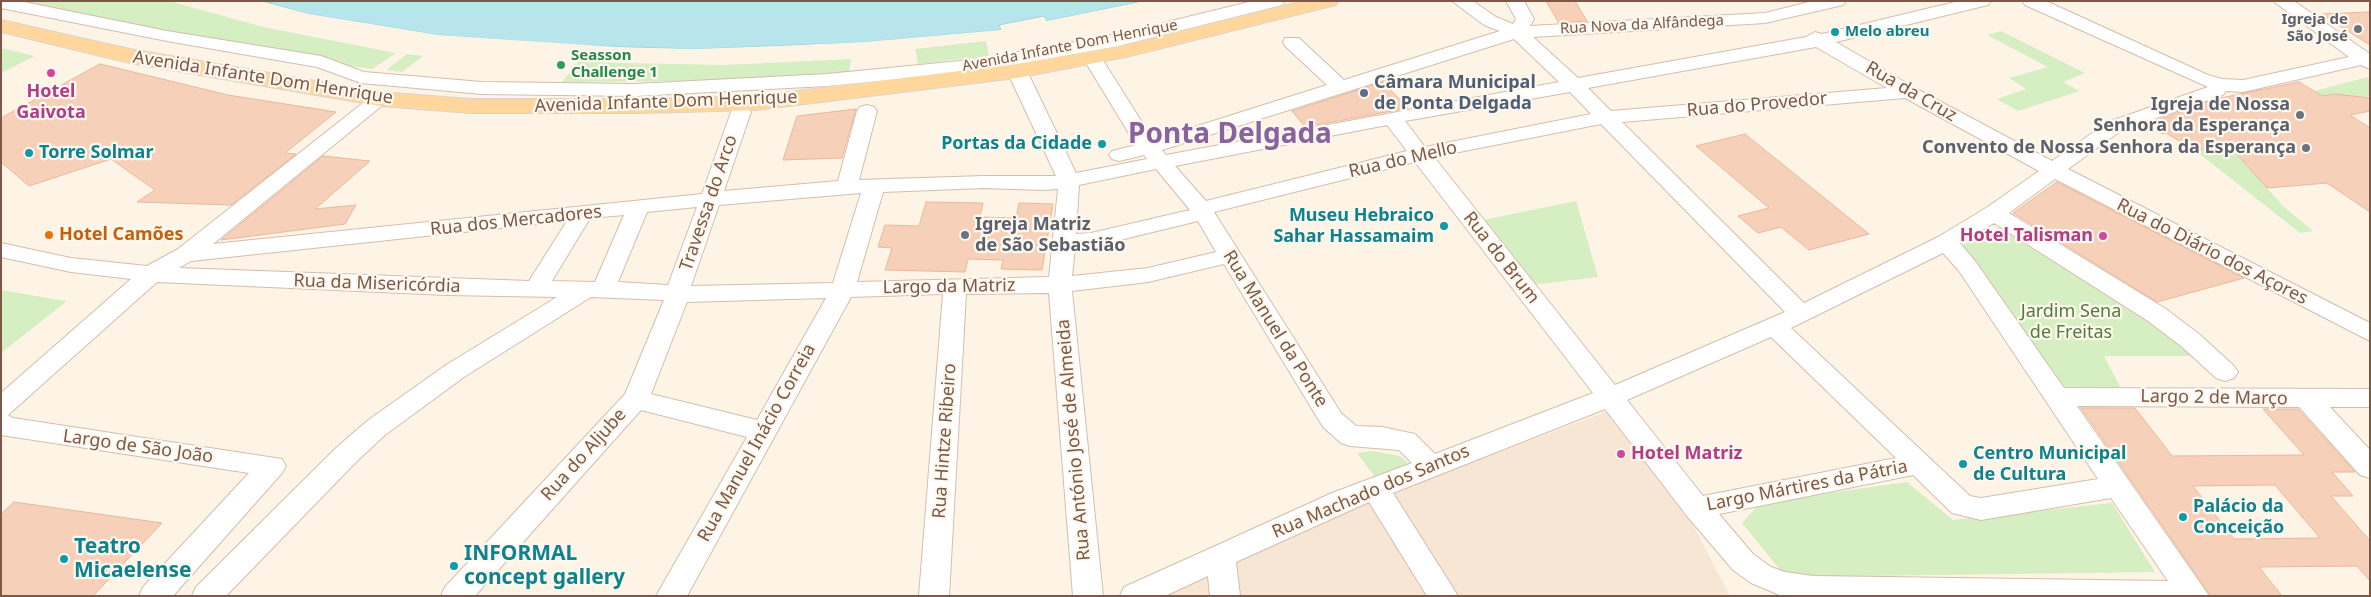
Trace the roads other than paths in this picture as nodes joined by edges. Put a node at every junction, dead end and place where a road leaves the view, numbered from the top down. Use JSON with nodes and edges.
{"nodes":[{"id":1,"x":1276,"y":1,"type":"edge"},
{"id":2,"x":1329,"y":1,"type":"edge"},
{"id":3,"x":1461,"y":1,"type":"edge"},
{"id":4,"x":1515,"y":1,"type":"edge"},
{"id":5,"x":1836,"y":1,"type":"edge"},
{"id":6,"x":1982,"y":1,"type":"edge"},
{"id":7,"x":2032,"y":1,"type":"edge"},
{"id":8,"x":2282,"y":1,"type":"edge"},
{"id":9,"x":1,"y":3,"type":"edge"},
{"id":10,"x":1765,"y":18,"type":"junction"},
{"id":11,"x":1,"y":26,"type":"edge"},
{"id":12,"x":1518,"y":32,"type":"junction"},
{"id":13,"x":1822,"y":40,"type":"junction"},
{"id":14,"x":1292,"y":42,"type":"dead end"},
{"id":15,"x":1092,"y":58,"type":"junction"},
{"id":16,"x":2367,"y":61,"type":"edge"},
{"id":17,"x":1017,"y":71,"type":"junction"},
{"id":18,"x":1574,"y":85,"type":"junction"},
{"id":19,"x":2220,"y":85,"type":"junction"},
{"id":20,"x":1340,"y":86,"type":"junction"},
{"id":21,"x":1908,"y":92,"type":"junction"},
{"id":22,"x":380,"y":99,"type":"junction"},
{"id":23,"x":866,"y":111,"type":"dead end"},
{"id":24,"x":741,"y":112,"type":"dead end"},
{"id":25,"x":1606,"y":117,"type":"junction"},
{"id":26,"x":1392,"y":118,"type":"junction"},
{"id":27,"x":1420,"y":154,"type":"junction"},
{"id":28,"x":1155,"y":155,"type":"junction"},
{"id":29,"x":2055,"y":171,"type":"junction"},
{"id":30,"x":1066,"y":174,"type":"junction"},
{"id":31,"x":874,"y":186,"type":"junction"},
{"id":32,"x":847,"y":187,"type":"junction"},
{"id":33,"x":712,"y":199,"type":"junction"},
{"id":34,"x":637,"y":209,"type":"junction"},
{"id":35,"x":1202,"y":211,"type":"junction"},
{"id":36,"x":1994,"y":213,"type":"junction"},
{"id":37,"x":582,"y":214,"type":"junction"},
{"id":38,"x":1064,"y":242,"type":"junction"},
{"id":39,"x":1946,"y":242,"type":"junction"},
{"id":40,"x":1,"y":250,"type":"edge"},
{"id":41,"x":186,"y":254,"type":"junction"},
{"id":42,"x":1230,"y":256,"type":"junction"},
{"id":43,"x":151,"y":274,"type":"junction"},
{"id":44,"x":1060,"y":285,"type":"junction"},
{"id":45,"x":955,"y":286,"type":"junction"},
{"id":46,"x":536,"y":288,"type":"junction"},
{"id":47,"x":594,"y":290,"type":"junction"},
{"id":48,"x":843,"y":290,"type":"junction"},
{"id":49,"x":677,"y":294,"type":"junction"},
{"id":50,"x":1802,"y":314,"type":"junction"},
{"id":51,"x":1775,"y":326,"type":"junction"},
{"id":52,"x":2370,"y":333,"type":"edge"},
{"id":53,"x":2225,"y":372,"type":"dead end"},
{"id":54,"x":1610,"y":397,"type":"junction"},
{"id":55,"x":2059,"y":398,"type":"junction"},
{"id":56,"x":2370,"y":398,"type":"edge"},
{"id":57,"x":636,"y":399,"type":"junction"},
{"id":58,"x":2307,"y":399,"type":"junction"},
{"id":59,"x":2,"y":419,"type":"edge"},
{"id":60,"x":762,"y":431,"type":"junction"},
{"id":61,"x":1917,"y":464,"type":"junction"},
{"id":62,"x":1430,"y":466,"type":"junction"},
{"id":63,"x":2370,"y":468,"type":"edge"},
{"id":64,"x":2117,"y":486,"type":"junction"},
{"id":65,"x":1376,"y":489,"type":"junction"},
{"id":66,"x":1697,"y":508,"type":"junction"},
{"id":67,"x":1221,"y":556,"type":"junction"},
{"id":68,"x":2194,"y":595,"type":"edge"},
{"id":69,"x":154,"y":596,"type":"edge"},
{"id":70,"x":207,"y":596,"type":"edge"},
{"id":71,"x":456,"y":596,"type":"edge"},
{"id":72,"x":671,"y":596,"type":"edge"},
{"id":73,"x":934,"y":596,"type":"edge"},
{"id":74,"x":1088,"y":596,"type":"edge"},
{"id":75,"x":1135,"y":596,"type":"edge"},
{"id":76,"x":1225,"y":596,"type":"edge"},
{"id":77,"x":1444,"y":596,"type":"edge"}],
"edges":[{"from":1,"to":9,"type":"street","name":"Avenida Infante Dom Henrique"},
{"from":2,"to":15,"type":"main road","name":"Avenida Infante Dom Henrique"},
{"from":3,"to":12,"type":"street"},
{"from":4,"to":12,"type":"street"},
{"from":5,"to":10,"type":"street"},
{"from":6,"to":13,"type":"street"},
{"from":7,"to":19,"type":"street"},
{"from":8,"to":16,"type":"street"},
{"from":10,"to":12,"type":"street","name":"Rua Nova da Alfândega"},
{"from":10,"to":13,"type":"street","name":"Rua da Cruz"},
{"from":11,"to":22,"type":"main road","name":"Avenida Infante Dom Henrique"},
{"from":12,"to":18,"type":"street"},
{"from":12,"to":20,"type":"street"},
{"from":13,"to":18,"type":"street"},
{"from":13,"to":21,"type":"street","name":"Rua da Cruz"},
{"from":14,"to":20,"type":"street"},
{"from":15,"to":17,"type":"main road","name":"Avenida Infante Dom Henrique"},
{"from":15,"to":28,"type":"street","name":"Rua Manuel da Ponte"},
{"from":16,"to":19,"type":"street"},
{"from":17,"to":22,"type":"main road","name":"Avenida Infante Dom Henrique"},
{"from":17,"to":30,"type":"street"},
{"from":18,"to":25,"type":"street"},
{"from":18,"to":26,"type":"street"},
{"from":19,"to":29,"type":"street","name":"Rua Machado dos Santos"},
{"from":20,"to":28,"type":"street"},
{"from":21,"to":25,"type":"street","name":"Rua do Provedor"},
{"from":21,"to":29,"type":"street","name":"Rua da Cruz"},
{"from":22,"to":41,"type":"street"},
{"from":23,"to":32,"type":"street"},
{"from":24,"to":33,"type":"street","name":"Travessa do Arco"},
{"from":25,"to":27,"type":"street","name":"Rua do Mello"},
{"from":25,"to":50,"type":"street"},
{"from":26,"to":27,"type":"street","name":"Rua do Brum"},
{"from":26,"to":28,"type":"street"},
{"from":27,"to":35,"type":"street","name":"Rua do Mello"},
{"from":27,"to":54,"type":"street","name":"Rua do Brum"},
{"from":28,"to":30,"type":"street"},
{"from":28,"to":35,"type":"street","name":"Rua Manuel da Ponte"},
{"from":29,"to":36,"type":"street","name":"Rua Machado dos Santos"},
{"from":29,"to":52,"type":"street","name":"Rua do Diário dos Açores"},
{"from":30,"to":31,"type":"street"},
{"from":30,"to":38,"type":"street"},
{"from":31,"to":32,"type":"street"},
{"from":31,"to":48,"type":"street"},
{"from":32,"to":33,"type":"street","name":"Rua dos Mercadores"},
{"from":33,"to":34,"type":"street","name":"Rua dos Mercadores"},
{"from":33,"to":49,"type":"street","name":"Travessa do Arco"},
{"from":34,"to":37,"type":"street","name":"Rua dos Mercadores"},
{"from":34,"to":47,"type":"street"},
{"from":35,"to":38,"type":"street","name":"Rua do Mello"},
{"from":35,"to":42,"type":"street","name":"Rua Manuel da Ponte"},
{"from":36,"to":39,"type":"street","name":"Rua Machado dos Santos"},
{"from":36,"to":53,"type":"street"},
{"from":37,"to":41,"type":"street","name":"Rua dos Mercadores"},
{"from":37,"to":46,"type":"street"},
{"from":38,"to":44,"type":"street"},
{"from":39,"to":50,"type":"street","name":"Rua Machado dos Santos"},
{"from":39,"to":55,"type":"street"},
{"from":40,"to":43,"type":"street","name":"Rua da Misericórdia"},
{"from":41,"to":43,"type":"street"},
{"from":42,"to":44,"type":"street","name":"Largo da Matriz"},
{"from":42,"to":62,"type":"street","name":"Rua Manuel da Ponte"},
{"from":43,"to":46,"type":"street","name":"Rua da Misericórdia"},
{"from":43,"to":59,"type":"street"},
{"from":44,"to":45,"type":"street","name":"Largo da Matriz"},
{"from":44,"to":74,"type":"street","name":"Rua António José de Almeida"},
{"from":45,"to":48,"type":"street","name":"Largo da Matriz"},
{"from":45,"to":73,"type":"street","name":"Rua Hintze Ribeiro"},
{"from":46,"to":47,"type":"street","name":"Rua da Misericórdia"},
{"from":47,"to":49,"type":"street","name":"Rua da Misericórdia"},
{"from":47,"to":70,"type":"street"},
{"from":48,"to":49,"type":"street","name":"Largo da Matriz"},
{"from":48,"to":60,"type":"street","name":"Rua Manuel Inácio Correia"},
{"from":49,"to":57,"type":"street","name":"Rua do Aljube"},
{"from":50,"to":51,"type":"street","name":"Rua Machado dos Santos"},
{"from":51,"to":54,"type":"street","name":"Rua Machado dos Santos"},
{"from":51,"to":61,"type":"street"},
{"from":54,"to":62,"type":"street","name":"Rua Machado dos Santos"},
{"from":54,"to":66,"type":"street","name":"Rua do Brum"},
{"from":55,"to":58,"type":"street","name":"Largo 2 de Março"},
{"from":55,"to":64,"type":"street"},
{"from":56,"to":58,"type":"street","name":"Largo 2 de Março"},
{"from":57,"to":60,"type":"street"},
{"from":57,"to":71,"type":"street","name":"Rua do Aljube"},
{"from":58,"to":63,"type":"street"},
{"from":59,"to":69,"type":"street","name":"Largo de São João"},
{"from":60,"to":72,"type":"street","name":"Rua Manuel Inácio Correia"},
{"from":61,"to":64,"type":"street"},
{"from":61,"to":66,"type":"street","name":"Largo Mártires da Pátria"},
{"from":62,"to":65,"type":"street","name":"Rua Machado dos Santos"},
{"from":64,"to":68,"type":"street"},
{"from":65,"to":67,"type":"street","name":"Rua Machado dos Santos"},
{"from":65,"to":77,"type":"street"},
{"from":66,"to":68,"type":"street","name":"Rua do Brum"},
{"from":67,"to":75,"type":"street","name":"Rua Machado dos Santos"},
{"from":67,"to":76,"type":"street"}]}
